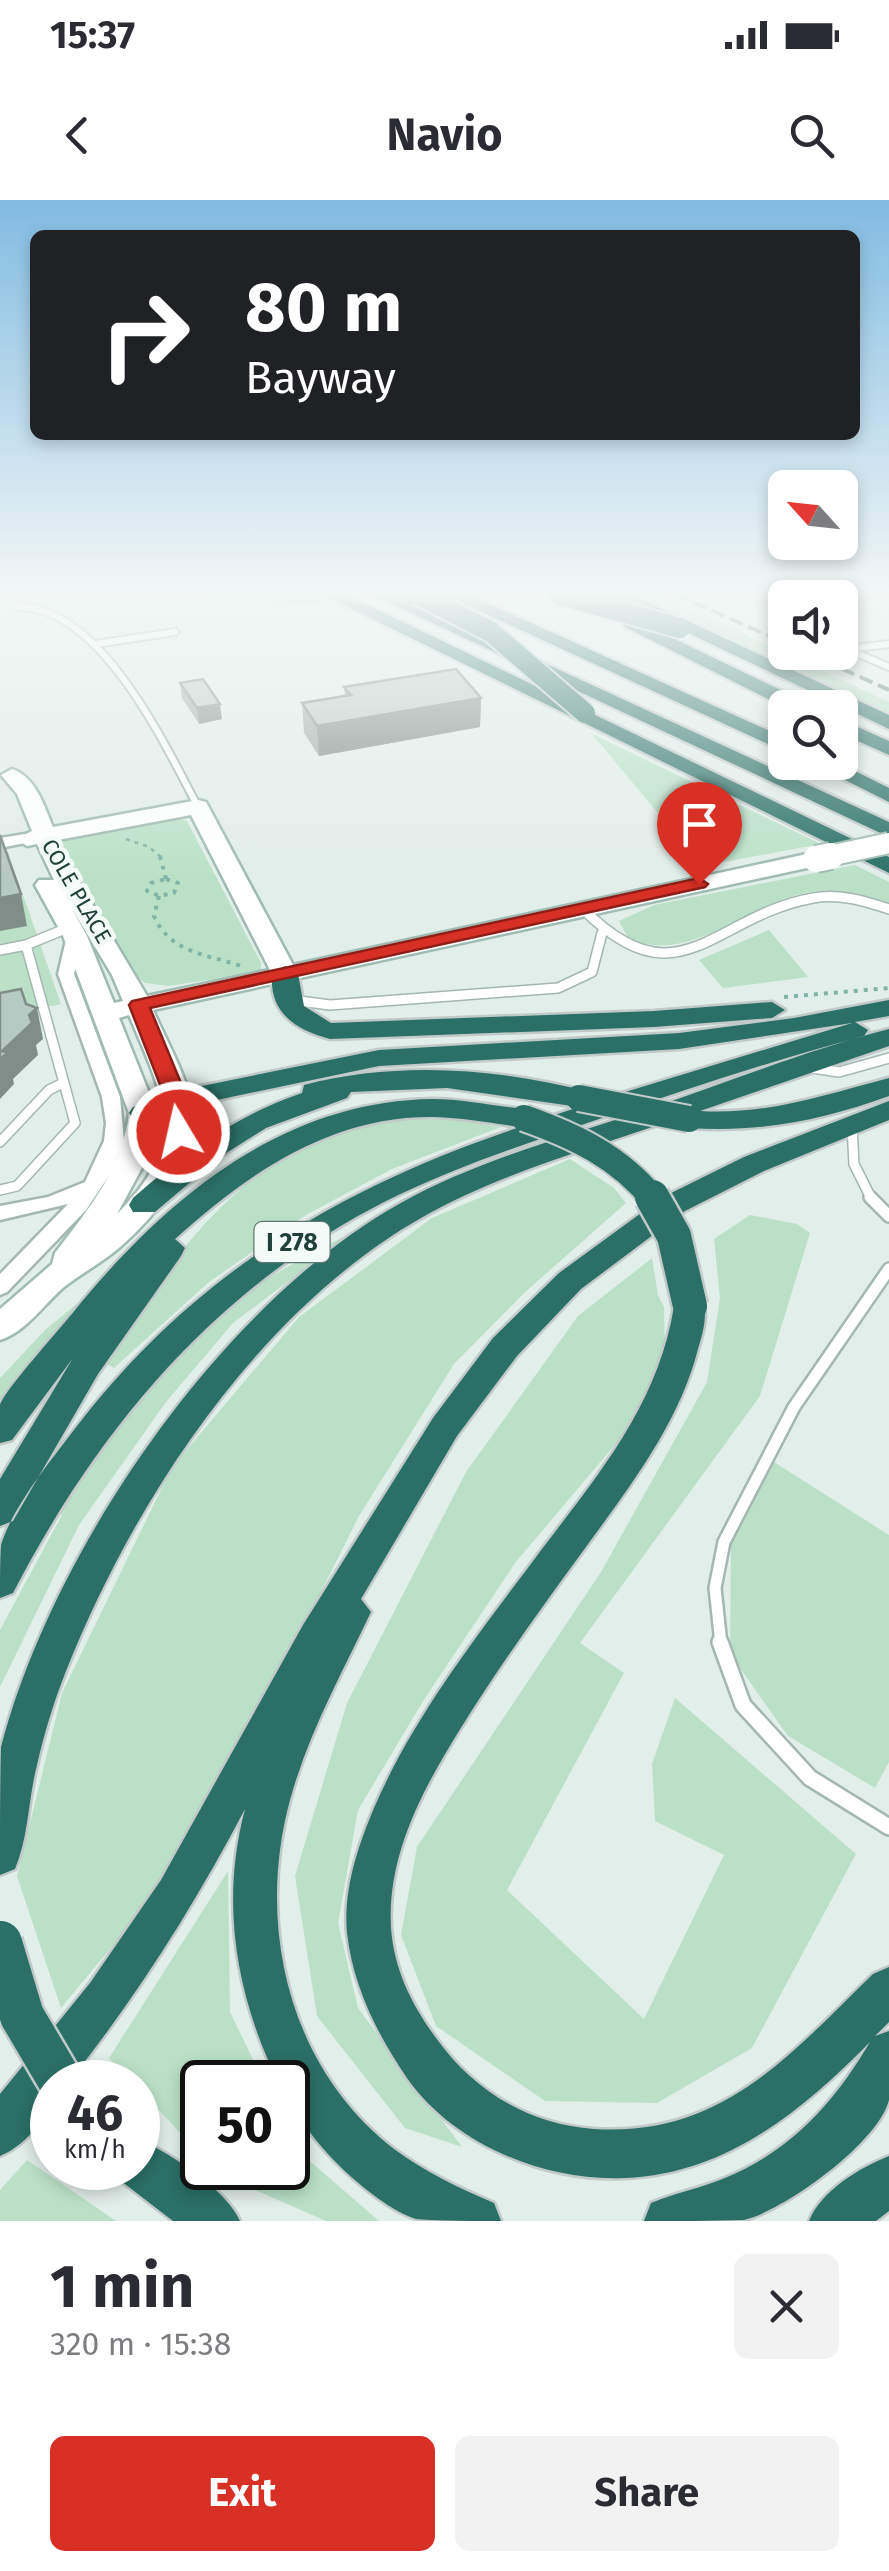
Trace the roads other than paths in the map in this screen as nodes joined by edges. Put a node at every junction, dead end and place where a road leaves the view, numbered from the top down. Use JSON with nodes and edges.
{"nodes":[{"id":1,"x":133,"y":688,"type":"edge"},
{"id":2,"x":523,"y":688,"type":"edge"},
{"id":3,"x":556,"y":688,"type":"edge"},
{"id":4,"x":583,"y":688,"type":"edge"},
{"id":5,"x":659,"y":688,"type":"edge"},
{"id":6,"x":701,"y":688,"type":"edge"},
{"id":7,"x":816,"y":688,"type":"edge"},
{"id":8,"x":768,"y":718,"type":"edge"},
{"id":9,"x":889,"y":722,"type":"edge"},
{"id":10,"x":858,"y":734,"type":"edge"},
{"id":11,"x":768,"y":738,"type":"edge"},
{"id":12,"x":640,"y":746,"type":"junction"},
{"id":13,"x":889,"y":749,"type":"edge"},
{"id":14,"x":858,"y":759,"type":"edge"},
{"id":15,"x":889,"y":774,"type":"edge"},
{"id":16,"x":856,"y":780,"type":"edge"},
{"id":17,"x":889,"y":796,"type":"edge"},
{"id":18,"x":198,"y":807,"type":"junction"},
{"id":19,"x":889,"y":830,"type":"edge"},
{"id":20,"x":34,"y":837,"type":"junction"},
{"id":21,"x":889,"y":843,"type":"edge"},
{"id":22,"x":0,"y":844,"type":"edge"},
{"id":23,"x":889,"y":866,"type":"edge"},
{"id":24,"x":582,"y":908,"type":"junction"},
{"id":25,"x":889,"y":909,"type":"edge"},
{"id":26,"x":73,"y":931,"type":"junction"},
{"id":27,"x":602,"y":933,"type":"junction"},
{"id":28,"x":26,"y":945,"type":"junction"},
{"id":29,"x":0,"y":950,"type":"edge"},
{"id":30,"x":286,"y":986,"type":"junction"},
{"id":31,"x":889,"y":999,"type":"edge"},
{"id":32,"x":139,"y":1005,"type":"junction"},
{"id":33,"x":889,"y":1008,"type":"edge"},
{"id":34,"x":106,"y":1012,"type":"junction"},
{"id":35,"x":889,"y":1021,"type":"edge"},
{"id":36,"x":889,"y":1037,"type":"edge"},
{"id":37,"x":889,"y":1058,"type":"edge"},
{"id":38,"x":803,"y":1066,"type":"junction"},
{"id":39,"x":374,"y":1081,"type":"junction"},
{"id":40,"x":63,"y":1083,"type":"junction"},
{"id":41,"x":889,"y":1086,"type":"edge"},
{"id":42,"x":178,"y":1107,"type":"junction"},
{"id":43,"x":889,"y":1110,"type":"edge"},
{"id":44,"x":143,"y":1113,"type":"junction"},
{"id":45,"x":852,"y":1124,"type":"junction"},
{"id":46,"x":0,"y":1142,"type":"edge"},
{"id":47,"x":273,"y":1149,"type":"junction"},
{"id":48,"x":96,"y":1181,"type":"junction"},
{"id":49,"x":0,"y":1190,"type":"edge"},
{"id":50,"x":144,"y":1205,"type":"junction"},
{"id":51,"x":0,"y":1213,"type":"edge"},
{"id":52,"x":889,"y":1216,"type":"edge"},
{"id":53,"x":0,"y":1257,"type":"edge"},
{"id":54,"x":889,"y":1270,"type":"edge"},
{"id":55,"x":52,"y":1280,"type":"junction"},
{"id":56,"x":0,"y":1283,"type":"edge"},
{"id":57,"x":0,"y":1328,"type":"edge"},
{"id":58,"x":0,"y":1430,"type":"edge"},
{"id":59,"x":428,"y":1456,"type":"junction"},
{"id":60,"x":0,"y":1511,"type":"edge"},
{"id":61,"x":0,"y":1582,"type":"edge"},
{"id":62,"x":889,"y":1827,"type":"edge"},
{"id":63,"x":1,"y":1846,"type":"edge"},
{"id":64,"x":0,"y":1942,"type":"edge"},
{"id":65,"x":889,"y":1990,"type":"edge"},
{"id":66,"x":889,"y":2054,"type":"edge"},
{"id":67,"x":46,"y":2060,"type":"edge"},
{"id":68,"x":0,"y":2132,"type":"edge"},
{"id":69,"x":160,"y":2180,"type":"edge"},
{"id":70,"x":889,"y":2181,"type":"edge"},
{"id":71,"x":215,"y":2221,"type":"edge"},
{"id":72,"x":476,"y":2221,"type":"edge"},
{"id":73,"x":669,"y":2221,"type":"edge"},
{"id":74,"x":834,"y":2221,"type":"edge"}],
"edges":[{"from":1,"to":18,"type":"lane"},
{"from":2,"to":12,"type":"highway"},
{"from":3,"to":12,"type":"highway","bridge":true},
{"from":4,"to":19,"type":"highway"},
{"from":5,"to":11,"type":"highway"},
{"from":6,"to":8,"type":"highway"},
{"from":7,"to":9,"type":"highway"},
{"from":10,"to":13,"type":"highway"},
{"from":12,"to":23,"type":"highway"},
{"from":14,"to":15,"type":"highway"},
{"from":16,"to":17,"type":"highway"},
{"from":18,"to":20,"type":"street"},
{"from":18,"to":30,"type":"street"},
{"from":20,"to":22,"type":"street"},
{"from":20,"to":26,"type":"street","name":"COLE PLACE"},
{"from":20,"to":32,"type":"street","name":"COLE PLACE"},
{"from":21,"to":24,"type":"street","bridge":true},
{"from":24,"to":27,"type":"lane"},
{"from":24,"to":30,"type":"street"},
{"from":25,"to":27,"type":"lane"},
{"from":26,"to":28,"type":"lane"},
{"from":26,"to":34,"type":"street","name":"COLE PLACE"},
{"from":26,"to":48,"type":"street","name":"COLE PLACE"},
{"from":27,"to":30,"type":"lane"},
{"from":28,"to":29,"type":"lane"},
{"from":28,"to":40,"type":"lane"},
{"from":30,"to":31,"type":"highway"},
{"from":30,"to":32,"type":"street"},
{"from":32,"to":34,"type":"street"},
{"from":32,"to":42,"type":"street","name":"COLE PLACE"},
{"from":33,"to":42,"type":"highway"},
{"from":34,"to":44,"type":"street","name":"COLE PLACE"},
{"from":35,"to":61,"type":"highway","number":"I 278"},
{"from":36,"to":38,"type":"highway"},
{"from":37,"to":38,"type":"lane"},
{"from":38,"to":63,"type":"highway"},
{"from":39,"to":41,"type":"highway","bridge":true},
{"from":39,"to":42,"type":"highway"},
{"from":39,"to":50,"type":"highway"},
{"from":40,"to":46,"type":"lane"},
{"from":40,"to":49,"type":"lane"},
{"from":42,"to":44,"type":"highway"},
{"from":42,"to":50,"type":"street"},
{"from":43,"to":45,"type":"highway"},
{"from":44,"to":55,"type":"street"},
{"from":45,"to":52,"type":"lane"},
{"from":45,"to":59,"type":"highway"},
{"from":47,"to":58,"type":"highway"},
{"from":47,"to":60,"type":"highway"},
{"from":47,"to":65,"type":"highway","bridge":true},
{"from":48,"to":51,"type":"street"},
{"from":48,"to":56,"type":"street","name":"COLE PLACE"},
{"from":50,"to":55,"type":"street"},
{"from":53,"to":56,"type":"street"},
{"from":54,"to":62,"type":"lane"},
{"from":55,"to":57,"type":"street"},
{"from":59,"to":68,"type":"highway"},
{"from":59,"to":72,"type":"highway"},
{"from":64,"to":67,"type":"highway","bridge":true},
{"from":66,"to":73,"type":"highway"},
{"from":69,"to":71,"type":"highway"},
{"from":70,"to":74,"type":"highway"}]}
